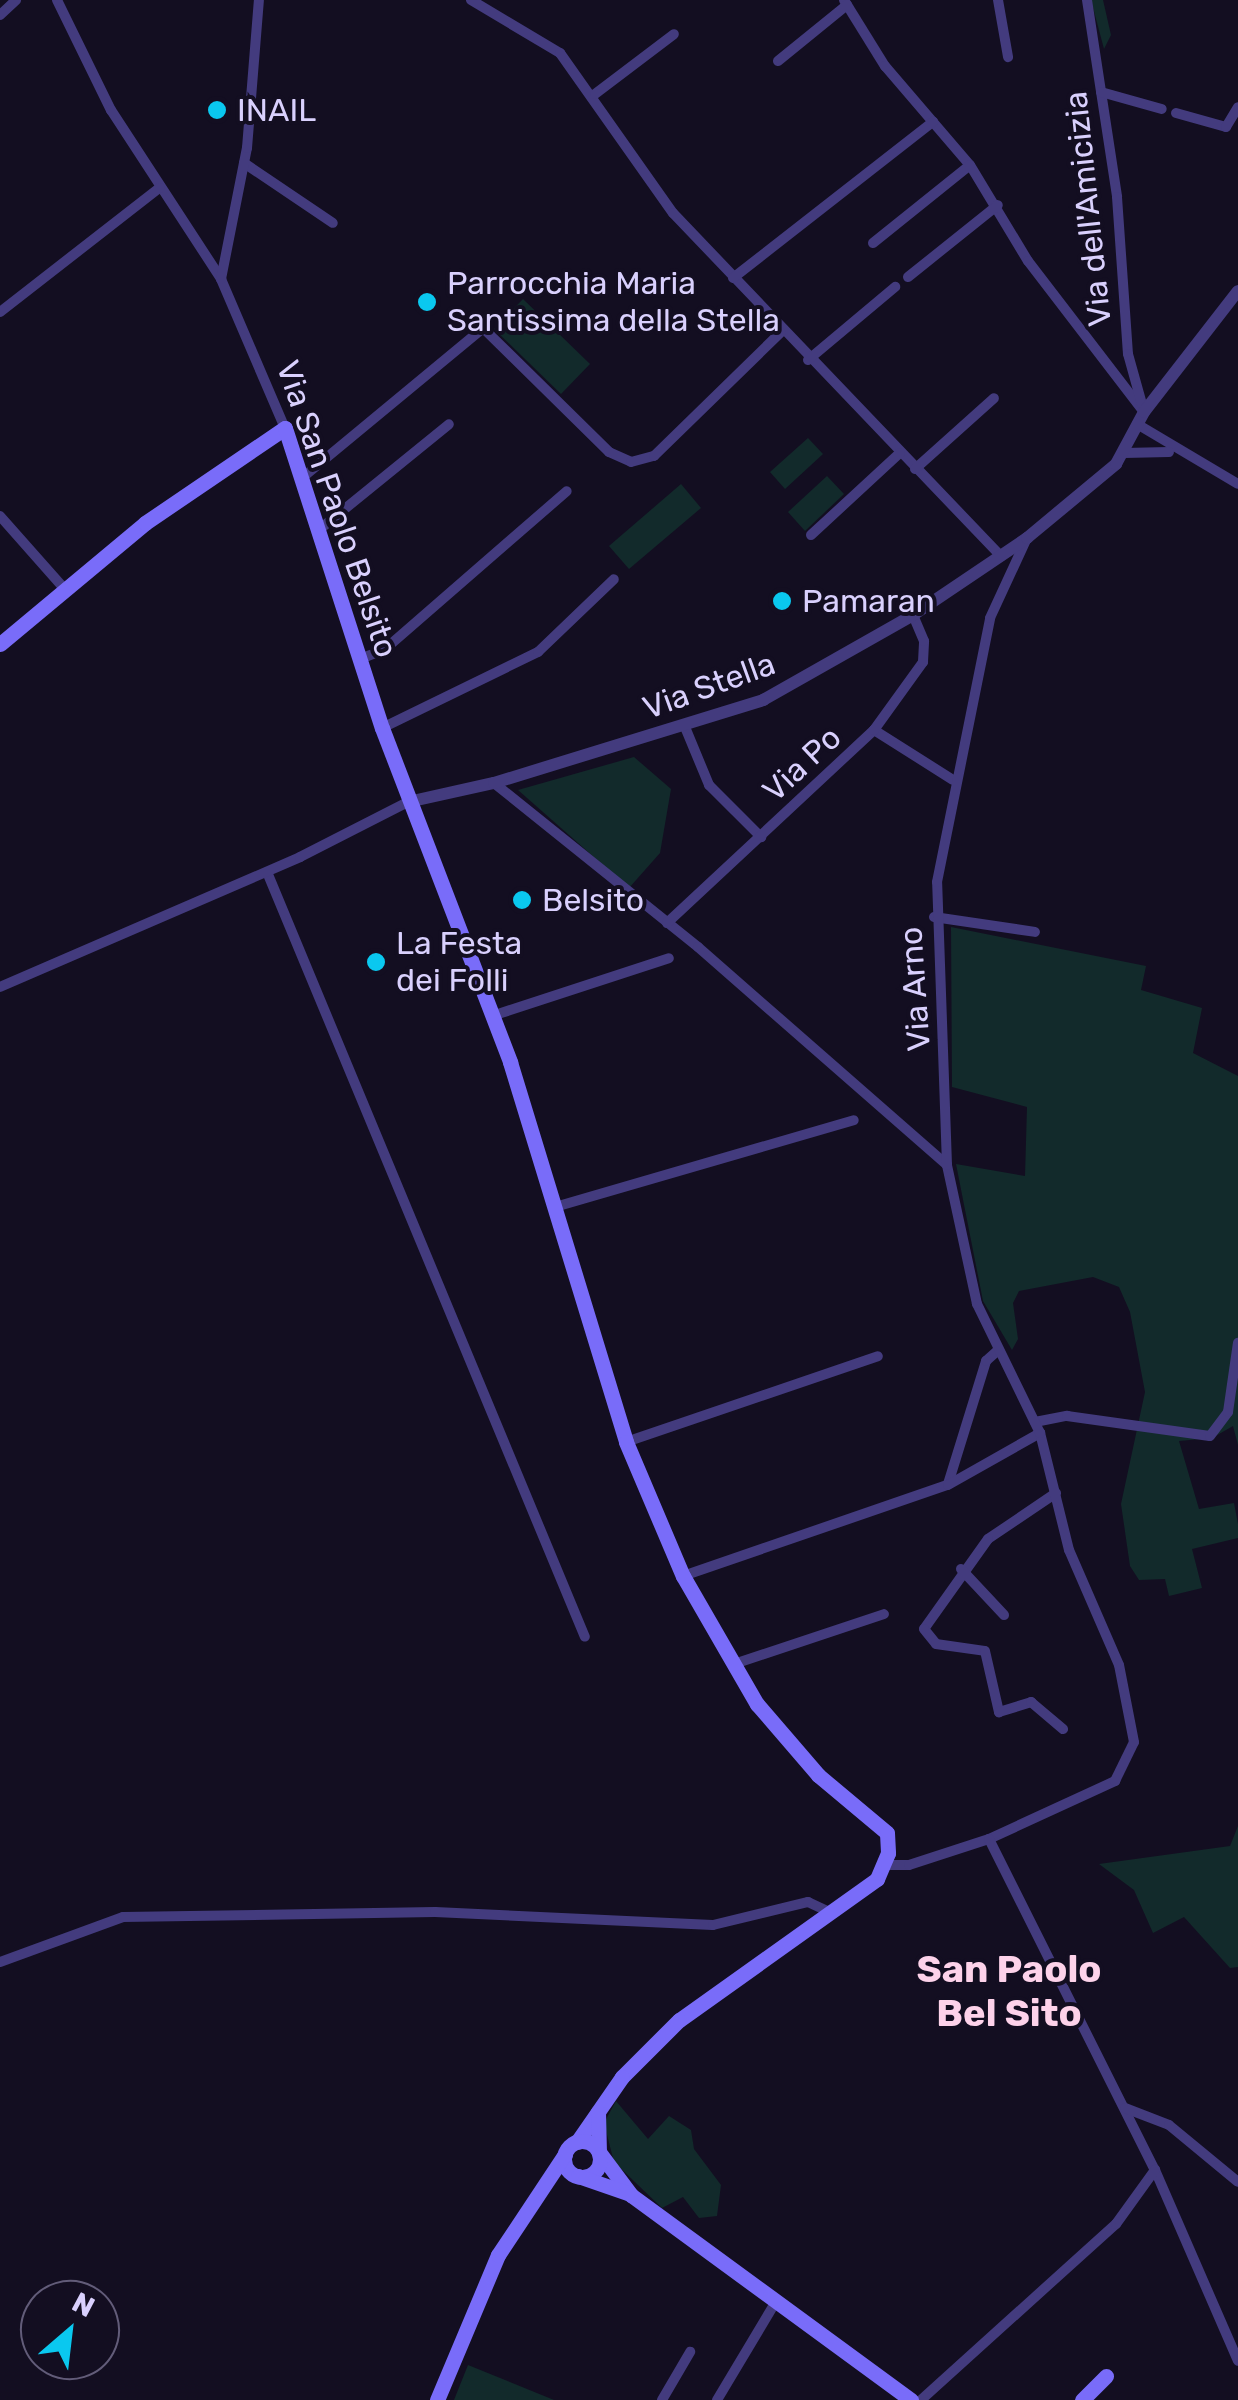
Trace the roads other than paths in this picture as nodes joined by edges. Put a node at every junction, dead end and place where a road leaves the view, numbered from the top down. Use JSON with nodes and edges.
{"nodes":[{"id":1,"x":16,"y":0,"type":"edge"},
{"id":2,"x":57,"y":0,"type":"edge"},
{"id":3,"x":259,"y":0,"type":"edge"},
{"id":4,"x":471,"y":0,"type":"edge"},
{"id":5,"x":998,"y":0,"type":"edge"},
{"id":6,"x":1087,"y":0,"type":"edge"},
{"id":7,"x":845,"y":3,"type":"edge"},
{"id":8,"x":492,"y":4,"type":"edge"},
{"id":9,"x":0,"y":14,"type":"edge"},
{"id":10,"x":674,"y":34,"type":"dead end"},
{"id":11,"x":1008,"y":57,"type":"dead end"},
{"id":12,"x":778,"y":60,"type":"dead end"},
{"id":13,"x":1101,"y":92,"type":"junction"},
{"id":14,"x":595,"y":94,"type":"junction"},
{"id":15,"x":1238,"y":107,"type":"edge"},
{"id":16,"x":1162,"y":109,"type":"dead end"},
{"id":17,"x":1176,"y":113,"type":"dead end"},
{"id":18,"x":933,"y":122,"type":"junction"},
{"id":19,"x":244,"y":163,"type":"junction"},
{"id":20,"x":970,"y":164,"type":"junction"},
{"id":21,"x":159,"y":188,"type":"junction"},
{"id":22,"x":998,"y":205,"type":"junction"},
{"id":23,"x":333,"y":223,"type":"dead end"},
{"id":24,"x":874,"y":243,"type":"dead end"},
{"id":25,"x":908,"y":276,"type":"dead end"},
{"id":26,"x":732,"y":278,"type":"junction"},
{"id":27,"x":221,"y":279,"type":"junction"},
{"id":28,"x":894,"y":287,"type":"dead end"},
{"id":29,"x":1238,"y":291,"type":"edge"},
{"id":30,"x":0,"y":312,"type":"edge"},
{"id":31,"x":781,"y":332,"type":"junction"},
{"id":32,"x":1128,"y":354,"type":"junction"},
{"id":33,"x":808,"y":360,"type":"junction"},
{"id":34,"x":1104,"y":362,"type":"junction"},
{"id":35,"x":994,"y":398,"type":"dead end"},
{"id":36,"x":1140,"y":418,"type":"junction"},
{"id":37,"x":449,"y":424,"type":"dead end"},
{"id":38,"x":285,"y":428,"type":"junction"},
{"id":39,"x":900,"y":453,"type":"junction"},
{"id":40,"x":1124,"y":453,"type":"junction"},
{"id":41,"x":1180,"y":454,"type":"junction"},
{"id":42,"x":916,"y":469,"type":"junction"},
{"id":43,"x":302,"y":478,"type":"junction"},
{"id":44,"x":1238,"y":484,"type":"edge"},
{"id":45,"x":567,"y":491,"type":"dead end"},
{"id":46,"x":0,"y":516,"type":"edge"},
{"id":47,"x":320,"y":528,"type":"junction"},
{"id":48,"x":811,"y":535,"type":"dead end"},
{"id":49,"x":1027,"y":538,"type":"junction"},
{"id":50,"x":1001,"y":556,"type":"junction"},
{"id":51,"x":614,"y":579,"type":"dead end"},
{"id":52,"x":62,"y":586,"type":"junction"},
{"id":53,"x":912,"y":615,"type":"junction"},
{"id":54,"x":0,"y":644,"type":"edge"},
{"id":55,"x":360,"y":658,"type":"junction"},
{"id":56,"x":685,"y":727,"type":"junction"},
{"id":57,"x":382,"y":728,"type":"junction"},
{"id":58,"x":874,"y":730,"type":"junction"},
{"id":59,"x":953,"y":780,"type":"junction"},
{"id":60,"x":494,"y":784,"type":"junction"},
{"id":61,"x":408,"y":802,"type":"junction"},
{"id":62,"x":761,"y":837,"type":"junction"},
{"id":63,"x":267,"y":872,"type":"junction"},
{"id":64,"x":934,"y":917,"type":"junction"},
{"id":65,"x":667,"y":923,"type":"junction"},
{"id":66,"x":1035,"y":932,"type":"dead end"},
{"id":67,"x":669,"y":958,"type":"dead end"},
{"id":68,"x":0,"y":986,"type":"edge"},
{"id":69,"x":492,"y":1016,"type":"junction"},
{"id":70,"x":854,"y":1120,"type":"dead end"},
{"id":71,"x":947,"y":1165,"type":"junction"},
{"id":72,"x":555,"y":1207,"type":"junction"},
{"id":73,"x":1238,"y":1343,"type":"edge"},
{"id":74,"x":997,"y":1351,"type":"junction"},
{"id":75,"x":878,"y":1356,"type":"dead end"},
{"id":76,"x":1038,"y":1428,"type":"junction"},
{"id":77,"x":626,"y":1442,"type":"junction"},
{"id":78,"x":948,"y":1485,"type":"junction"},
{"id":79,"x":1056,"y":1493,"type":"junction"},
{"id":80,"x":961,"y":1569,"type":"junction"},
{"id":81,"x":683,"y":1576,"type":"junction"},
{"id":82,"x":884,"y":1614,"type":"dead end"},
{"id":83,"x":1004,"y":1615,"type":"dead end"},
{"id":84,"x":585,"y":1637,"type":"dead end"},
{"id":85,"x":734,"y":1664,"type":"junction"},
{"id":86,"x":1063,"y":1730,"type":"dead end"},
{"id":87,"x":989,"y":1839,"type":"junction"},
{"id":88,"x":886,"y":1864,"type":"junction"},
{"id":89,"x":829,"y":1912,"type":"junction"},
{"id":90,"x":0,"y":1962,"type":"edge"},
{"id":91,"x":600,"y":2105,"type":"junction"},
{"id":92,"x":1124,"y":2108,"type":"junction"},
{"id":93,"x":577,"y":2142,"type":"junction"},
{"id":94,"x":599,"y":2152,"type":"junction"},
{"id":95,"x":565,"y":2154,"type":"junction"},
{"id":96,"x":1154,"y":2170,"type":"junction"},
{"id":97,"x":581,"y":2176,"type":"junction"},
{"id":98,"x":1238,"y":2182,"type":"edge"},
{"id":99,"x":541,"y":2189,"type":"junction"},
{"id":100,"x":631,"y":2195,"type":"junction"},
{"id":101,"x":774,"y":2303,"type":"junction"},
{"id":102,"x":690,"y":2352,"type":"dead end"},
{"id":103,"x":1238,"y":2361,"type":"edge"},
{"id":104,"x":1106,"y":2376,"type":"dead end"},
{"id":105,"x":436,"y":2400,"type":"edge"},
{"id":106,"x":662,"y":2400,"type":"edge"},
{"id":107,"x":717,"y":2400,"type":"edge"},
{"id":108,"x":911,"y":2400,"type":"edge"},
{"id":109,"x":921,"y":2400,"type":"edge"},
{"id":110,"x":1082,"y":2400,"type":"edge"}],
"edges":[{"from":1,"to":9,"type":"street"},
{"from":2,"to":21,"type":"street","name":"Via San Paolo Belsito"},
{"from":3,"to":19,"type":"street"},
{"from":4,"to":8,"type":"street"},
{"from":5,"to":11,"type":"street"},
{"from":6,"to":13,"type":"street","name":"Via dell'Amicizia"},
{"from":7,"to":12,"type":"street"},
{"from":7,"to":18,"type":"street"},
{"from":8,"to":14,"type":"street"},
{"from":10,"to":14,"type":"street"},
{"from":13,"to":16,"type":"street"},
{"from":13,"to":32,"type":"street","name":"Via dell'Amicizia"},
{"from":14,"to":26,"type":"street"},
{"from":15,"to":17,"type":"street"},
{"from":18,"to":20,"type":"street"},
{"from":18,"to":26,"type":"street"},
{"from":19,"to":23,"type":"street"},
{"from":19,"to":27,"type":"street"},
{"from":20,"to":22,"type":"street"},
{"from":20,"to":24,"type":"street"},
{"from":21,"to":27,"type":"street","name":"Via San Paolo Belsito"},
{"from":21,"to":30,"type":"street"},
{"from":22,"to":25,"type":"street"},
{"from":22,"to":34,"type":"street"},
{"from":26,"to":31,"type":"street"},
{"from":27,"to":38,"type":"street","name":"Via San Paolo Belsito"},
{"from":28,"to":33,"type":"street"},
{"from":29,"to":36,"type":"street"},
{"from":31,"to":33,"type":"street"},
{"from":31,"to":43,"type":"street"},
{"from":32,"to":34,"type":"street"},
{"from":32,"to":36,"type":"street","name":"Via dell'Amicizia"},
{"from":33,"to":39,"type":"street"},
{"from":34,"to":36,"type":"street"},
{"from":35,"to":42,"type":"street"},
{"from":36,"to":40,"type":"street"},
{"from":36,"to":41,"type":"street"},
{"from":37,"to":47,"type":"street"},
{"from":38,"to":43,"type":"main road","name":"Via San Paolo Belsito"},
{"from":38,"to":52,"type":"main road"},
{"from":39,"to":42,"type":"street"},
{"from":39,"to":48,"type":"street"},
{"from":40,"to":41,"type":"street"},
{"from":40,"to":49,"type":"street"},
{"from":41,"to":44,"type":"street"},
{"from":42,"to":50,"type":"street"},
{"from":43,"to":47,"type":"main road","name":"Via San Paolo Belsito"},
{"from":45,"to":55,"type":"street"},
{"from":46,"to":52,"type":"street"},
{"from":47,"to":55,"type":"main road","name":"Via San Paolo Belsito"},
{"from":49,"to":50,"type":"street","name":"Via Stella"},
{"from":49,"to":59,"type":"street","name":"Via Arno"},
{"from":50,"to":53,"type":"street","name":"Via Stella"},
{"from":51,"to":57,"type":"street"},
{"from":52,"to":54,"type":"main road"},
{"from":53,"to":56,"type":"street","name":"Via Stella"},
{"from":53,"to":58,"type":"street","name":"Via Po"},
{"from":55,"to":57,"type":"main road","name":"Via San Paolo Belsito"},
{"from":56,"to":60,"type":"street","name":"Via Stella"},
{"from":56,"to":62,"type":"street"},
{"from":57,"to":61,"type":"main road","name":"Via San Paolo Belsito"},
{"from":58,"to":59,"type":"street"},
{"from":58,"to":62,"type":"street","name":"Via Po"},
{"from":59,"to":64,"type":"street","name":"Via Arno"},
{"from":60,"to":61,"type":"street","name":"Via Stella"},
{"from":60,"to":65,"type":"street"},
{"from":61,"to":63,"type":"street"},
{"from":61,"to":69,"type":"main road","name":"Via San Paolo Belsito"},
{"from":62,"to":65,"type":"street","name":"Via Po"},
{"from":63,"to":68,"type":"street"},
{"from":63,"to":84,"type":"street"},
{"from":64,"to":66,"type":"street"},
{"from":64,"to":71,"type":"street","name":"Via Arno"},
{"from":65,"to":71,"type":"street"},
{"from":67,"to":69,"type":"street"},
{"from":69,"to":72,"type":"main road","name":"Via San Paolo Belsito"},
{"from":70,"to":72,"type":"street"},
{"from":71,"to":74,"type":"street","name":"Via Arno"},
{"from":72,"to":77,"type":"main road","name":"Via San Paolo Belsito"},
{"from":73,"to":76,"type":"street"},
{"from":74,"to":76,"type":"street","name":"Via Arno"},
{"from":74,"to":78,"type":"street"},
{"from":75,"to":77,"type":"street"},
{"from":76,"to":78,"type":"street"},
{"from":76,"to":79,"type":"street","name":"Via Arno"},
{"from":77,"to":81,"type":"main road","name":"Via San Paolo Belsito"},
{"from":78,"to":81,"type":"street"},
{"from":79,"to":80,"type":"street"},
{"from":79,"to":87,"type":"street","name":"Via Arno"},
{"from":80,"to":83,"type":"street"},
{"from":80,"to":86,"type":"street"},
{"from":81,"to":85,"type":"main road","name":"Via San Paolo Belsito"},
{"from":82,"to":85,"type":"street"},
{"from":85,"to":88,"type":"main road","name":"Via San Paolo Belsito"},
{"from":87,"to":88,"type":"street","name":"Via Arno"},
{"from":87,"to":92,"type":"street"},
{"from":88,"to":89,"type":"main road"},
{"from":89,"to":90,"type":"street"},
{"from":89,"to":91,"type":"main road"},
{"from":91,"to":93,"type":"main road"},
{"from":91,"to":94,"type":"main road"},
{"from":92,"to":96,"type":"street"},
{"from":92,"to":98,"type":"street"},
{"from":93,"to":94,"type":"main road"},
{"from":93,"to":95,"type":"main road"},
{"from":94,"to":97,"type":"main road"},
{"from":94,"to":100,"type":"main road"},
{"from":95,"to":97,"type":"main road"},
{"from":95,"to":99,"type":"main road"},
{"from":96,"to":103,"type":"street"},
{"from":96,"to":109,"type":"street"},
{"from":97,"to":99,"type":"main road"},
{"from":97,"to":100,"type":"main road"},
{"from":99,"to":105,"type":"main road"},
{"from":100,"to":101,"type":"main road"},
{"from":101,"to":107,"type":"street"},
{"from":101,"to":108,"type":"main road"},
{"from":102,"to":106,"type":"street"},
{"from":104,"to":110,"type":"main road"}]}
